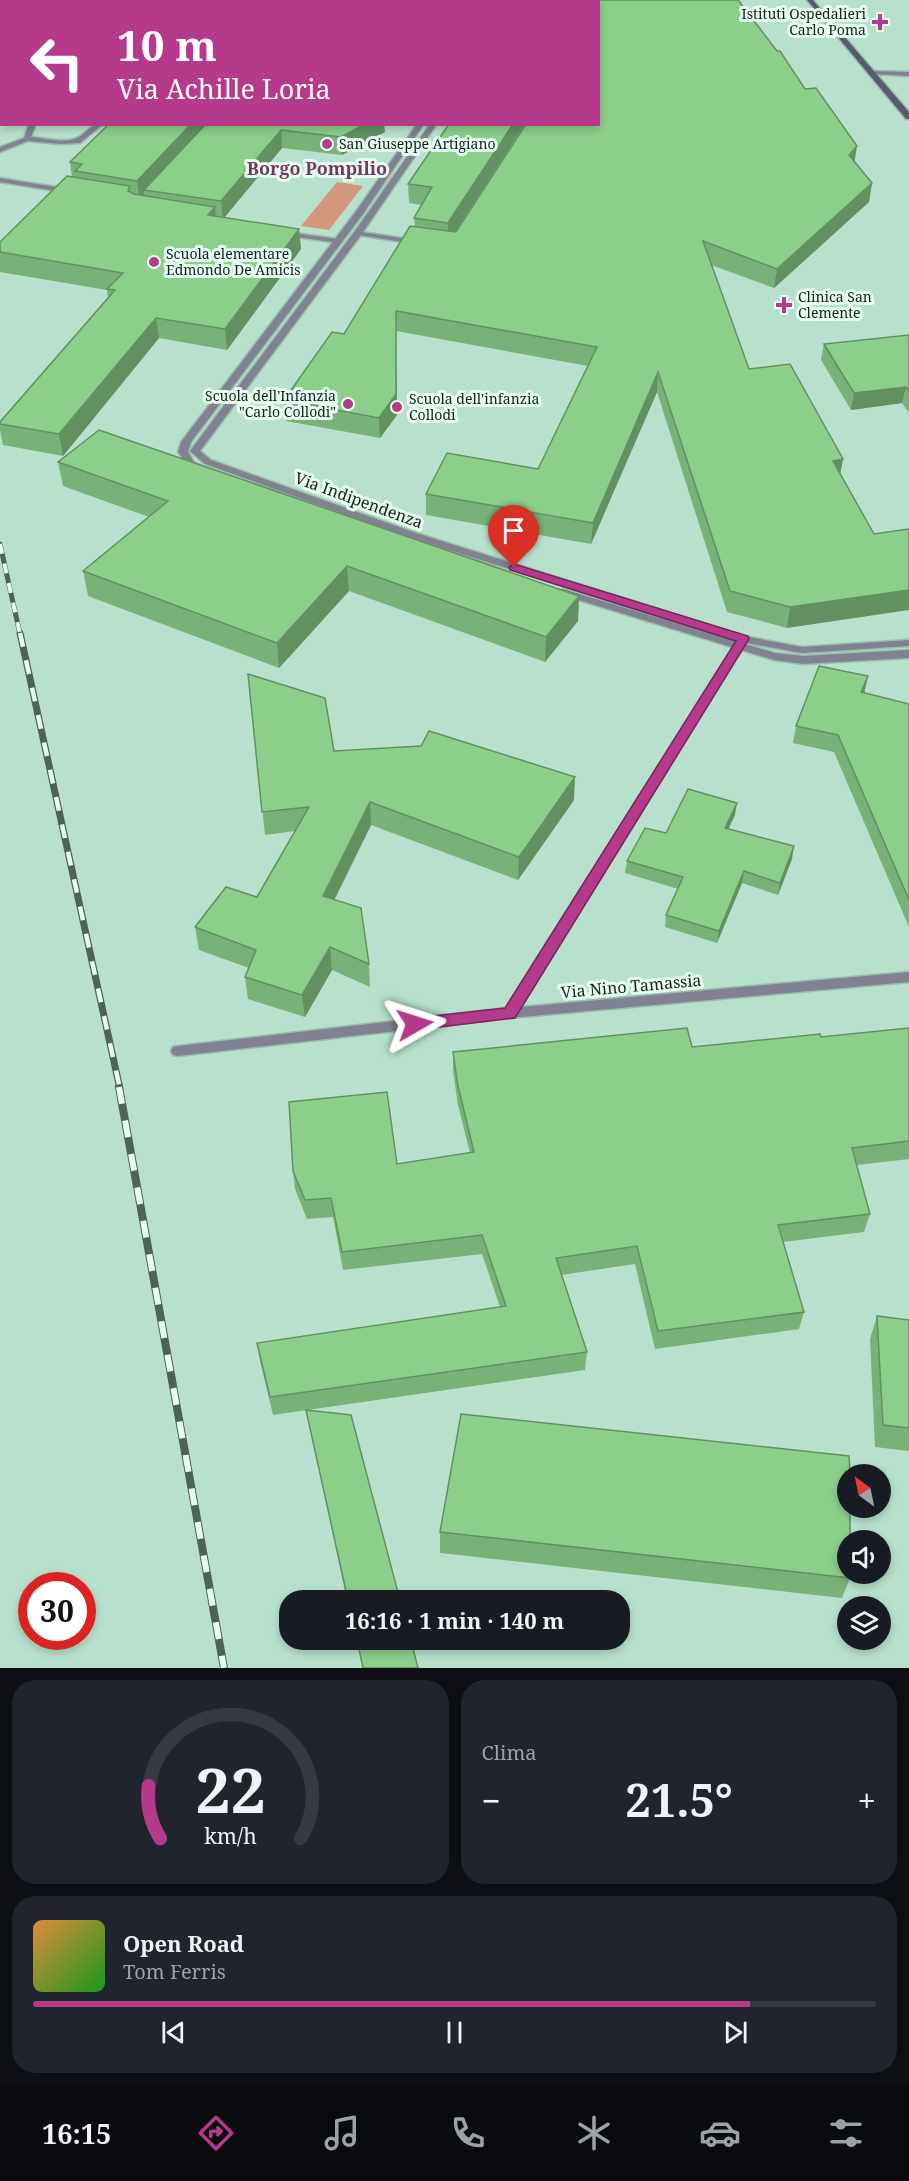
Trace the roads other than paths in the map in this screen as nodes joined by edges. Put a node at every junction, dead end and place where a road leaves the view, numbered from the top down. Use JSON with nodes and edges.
{"nodes":[{"id":1,"x":810,"y":0,"type":"edge"},
{"id":2,"x":873,"y":73,"type":"junction"},
{"id":3,"x":909,"y":74,"type":"edge"},
{"id":4,"x":909,"y":117,"type":"edge"},
{"id":5,"x":32,"y":126,"type":"edge"},
{"id":6,"x":97,"y":126,"type":"edge"},
{"id":7,"x":420,"y":126,"type":"edge"},
{"id":8,"x":433,"y":126,"type":"edge"},
{"id":9,"x":27,"y":139,"type":"junction"},
{"id":10,"x":0,"y":150,"type":"edge"},
{"id":11,"x":0,"y":180,"type":"edge"},
{"id":12,"x":0,"y":188,"type":"edge"},
{"id":13,"x":83,"y":194,"type":"edge"},
{"id":14,"x":69,"y":199,"type":"edge"},
{"id":15,"x":279,"y":232,"type":"edge"},
{"id":16,"x":358,"y":233,"type":"junction"},
{"id":17,"x":338,"y":242,"type":"junction"},
{"id":18,"x":427,"y":244,"type":"edge"},
{"id":19,"x":741,"y":643,"type":"junction"},
{"id":20,"x":909,"y":643,"type":"edge"},
{"id":21,"x":909,"y":654,"type":"edge"},
{"id":22,"x":909,"y":977,"type":"edge"},
{"id":23,"x":510,"y":1013,"type":"junction"},
{"id":24,"x":178,"y":1051,"type":"dead end"}],
"edges":[{"from":1,"to":2,"type":"street"},
{"from":2,"to":3,"type":"street"},
{"from":2,"to":4,"type":"street"},
{"from":5,"to":9,"type":"street"},
{"from":6,"to":9,"type":"street"},
{"from":7,"to":17,"type":"street","name":"Via Indipendenza"},
{"from":8,"to":16,"type":"street","name":"Via Indipendenza"},
{"from":9,"to":10,"type":"street"},
{"from":11,"to":13,"type":"street"},
{"from":12,"to":14,"type":"street"},
{"from":15,"to":17,"type":"street"},
{"from":16,"to":18,"type":"street"},
{"from":16,"to":19,"type":"street","name":"Via Indipendenza"},
{"from":17,"to":19,"type":"street","name":"Via Indipendenza"},
{"from":19,"to":20,"type":"street","name":"Via Indipendenza"},
{"from":19,"to":21,"type":"street","name":"Via Indipendenza"},
{"from":19,"to":23,"type":"street"},
{"from":22,"to":23,"type":"street","name":"Via Nino Tamassia"},
{"from":23,"to":24,"type":"street","name":"Via Nino Tamassia"}]}
